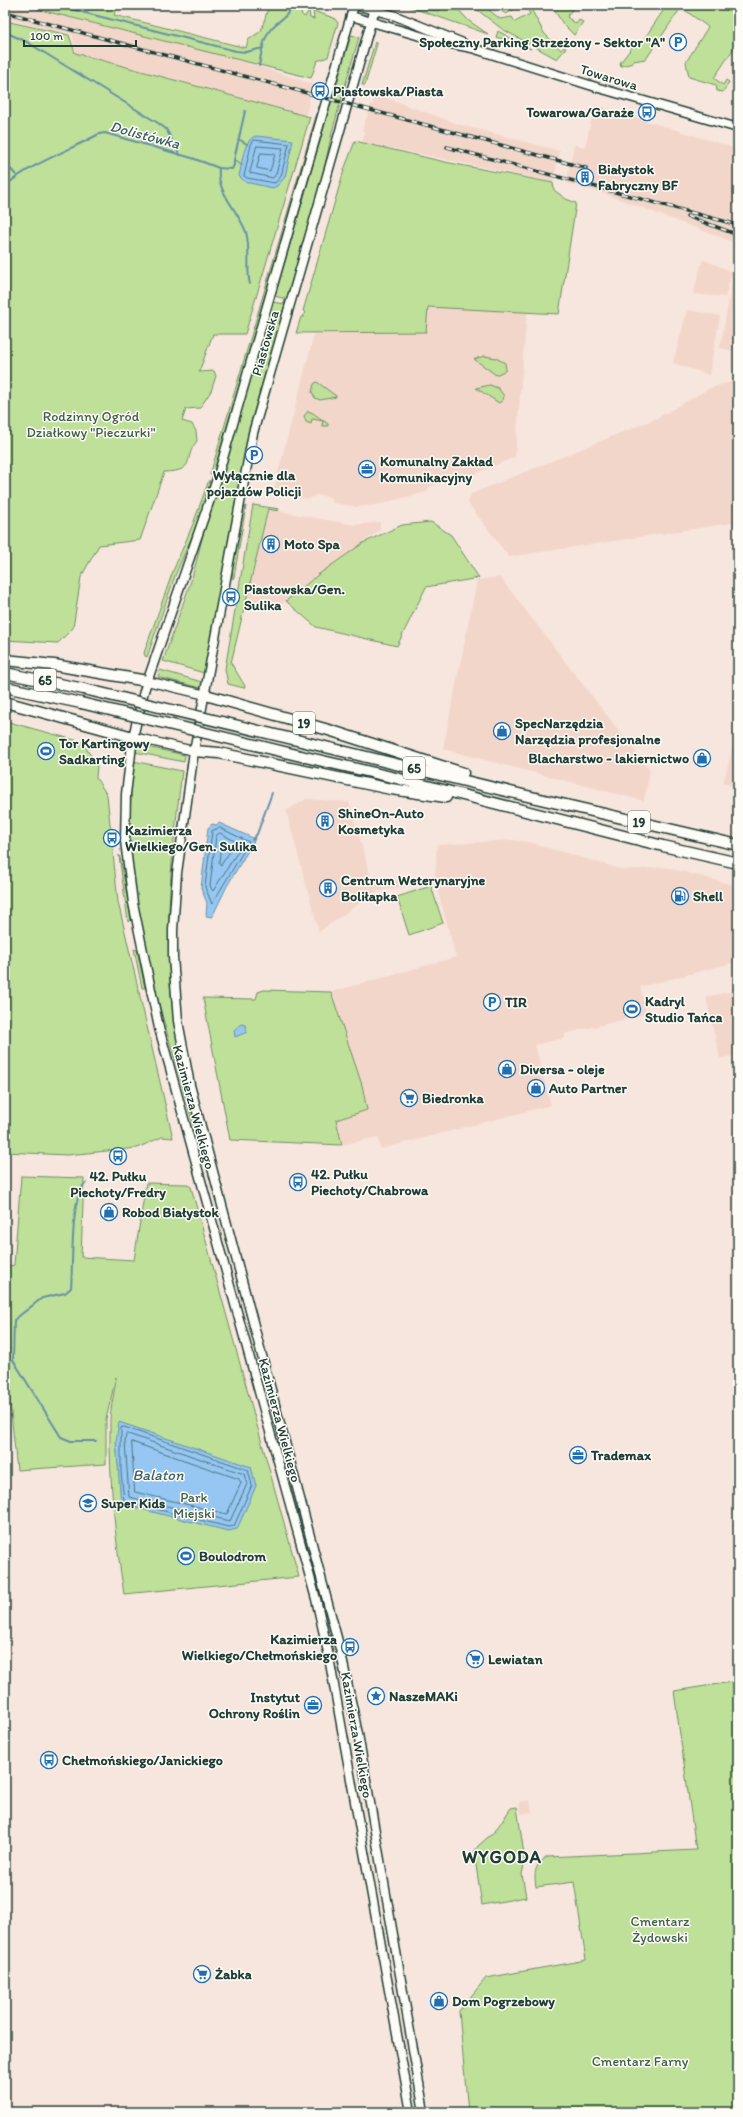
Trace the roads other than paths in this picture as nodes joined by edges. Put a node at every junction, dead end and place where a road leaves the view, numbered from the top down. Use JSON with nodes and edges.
{"nodes":[{"id":1,"x":355,"y":5,"type":"edge"},
{"id":2,"x":376,"y":8,"type":"edge"},
{"id":3,"x":351,"y":16,"type":"junction"},
{"id":4,"x":372,"y":22,"type":"junction"},
{"id":5,"x":414,"y":23,"type":"junction"},
{"id":6,"x":410,"y":34,"type":"junction"},
{"id":7,"x":472,"y":48,"type":"junction"},
{"id":8,"x":738,"y":128,"type":"edge"},
{"id":9,"x":5,"y":660,"type":"edge"},
{"id":10,"x":5,"y":673,"type":"edge"},
{"id":11,"x":147,"y":681,"type":"junction"},
{"id":12,"x":5,"y":687,"type":"edge"},
{"id":13,"x":206,"y":694,"type":"junction"},
{"id":14,"x":5,"y":702,"type":"edge"},
{"id":15,"x":133,"y":737,"type":"junction"},
{"id":16,"x":194,"y":751,"type":"junction"},
{"id":17,"x":523,"y":795,"type":"junction"},
{"id":18,"x":490,"y":802,"type":"junction"},
{"id":19,"x":574,"y":807,"type":"junction"},
{"id":20,"x":570,"y":822,"type":"junction"},
{"id":21,"x":738,"y":845,"type":"edge"},
{"id":22,"x":738,"y":863,"type":"edge"},
{"id":23,"x":264,"y":1364,"type":"junction"},
{"id":24,"x":252,"y":1367,"type":"junction"},
{"id":25,"x":372,"y":1813,"type":"junction"},
{"id":26,"x":358,"y":1815,"type":"junction"},
{"id":27,"x":411,"y":2112,"type":"edge"},
{"id":28,"x":424,"y":2112,"type":"edge"}],
"edges":[{"from":1,"to":2,"type":"main road","name":"Towarowa"},
{"from":1,"to":3,"type":"main road","name":"Piastowska"},
{"from":2,"to":4,"type":"main road","name":"Piastowska"},
{"from":2,"to":5,"type":"main road","name":"Towarowa"},
{"from":3,"to":4,"type":"main road","name":"Towarowa"},
{"from":3,"to":11,"type":"main road","name":"Piastowska"},
{"from":4,"to":6,"type":"main road","name":"Towarowa"},
{"from":4,"to":13,"type":"main road","name":"Piastowska"},
{"from":5,"to":6,"type":"main road"},
{"from":5,"to":7,"type":"main road","name":"Towarowa"},
{"from":6,"to":7,"type":"main road","name":"Towarowa"},
{"from":7,"to":8,"type":"main road","name":"Towarowa"},
{"from":9,"to":11,"type":"highway"},
{"from":10,"to":17,"type":"highway","number":"65","bridge":true},
{"from":11,"to":13,"type":"main road"},
{"from":11,"to":15,"type":"main road","name":"Piastowska"},
{"from":12,"to":18,"type":"highway","number":"65","bridge":true},
{"from":13,"to":16,"type":"main road","name":"Piastowska"},
{"from":13,"to":17,"type":"highway","number":"19"},
{"from":14,"to":15,"type":"highway"},
{"from":15,"to":16,"type":"main road","number":"19"},
{"from":15,"to":24,"type":"main road","name":"Kazimierza Wielkiego"},
{"from":16,"to":18,"type":"highway","number":"19"},
{"from":16,"to":23,"type":"main road","name":"Kazimierza Wielkiego"},
{"from":17,"to":19,"type":"highway","number":"19"},
{"from":18,"to":20,"type":"highway","number":"19"},
{"from":19,"to":20,"type":"highway"},
{"from":19,"to":21,"type":"highway","number":"19"},
{"from":20,"to":22,"type":"highway","number":"19"},
{"from":23,"to":24,"type":"main road"},
{"from":23,"to":25,"type":"main road","name":"Kazimierza Wielkiego"},
{"from":24,"to":26,"type":"main road","name":"Kazimierza Wielkiego"},
{"from":25,"to":26,"type":"main road"},
{"from":25,"to":28,"type":"main road","name":"Kazimierza Wielkiego"},
{"from":26,"to":27,"type":"main road","name":"Kazimierza Wielkiego"}]}
